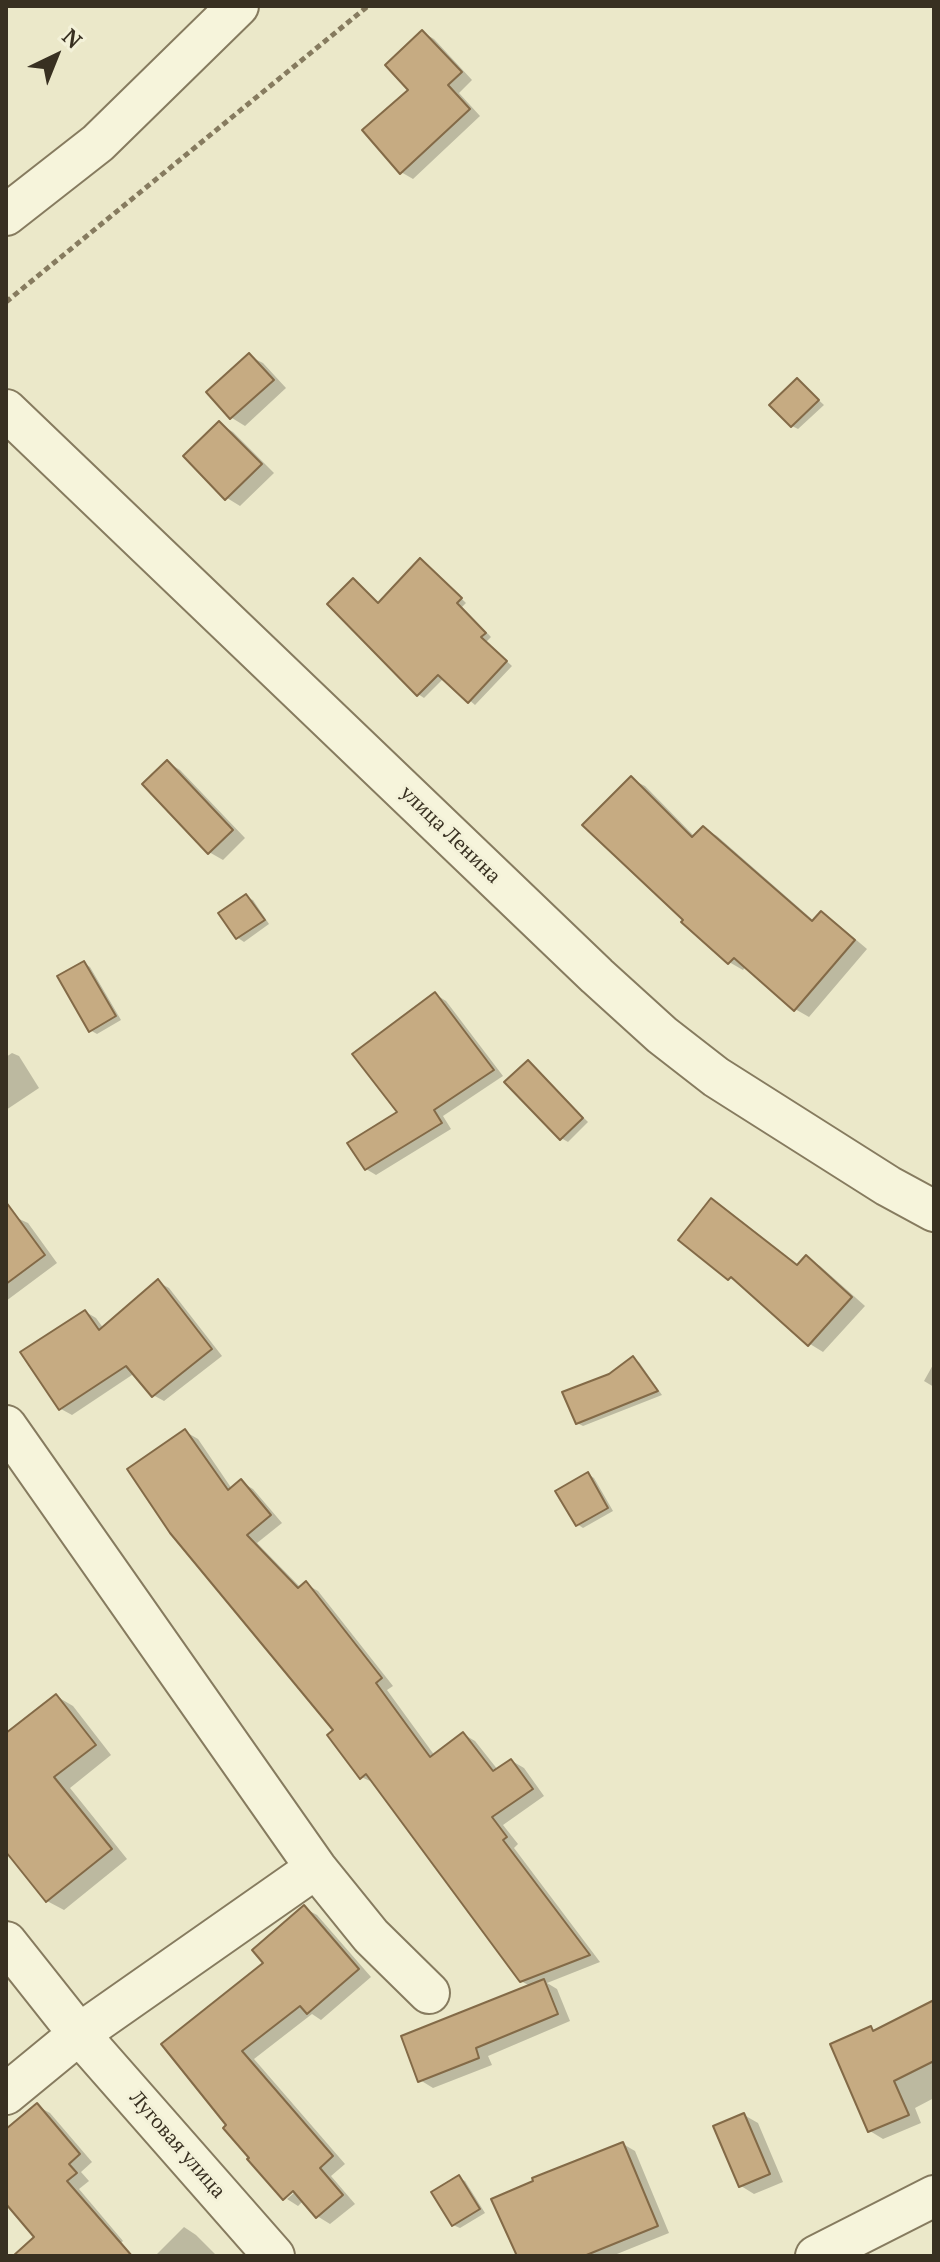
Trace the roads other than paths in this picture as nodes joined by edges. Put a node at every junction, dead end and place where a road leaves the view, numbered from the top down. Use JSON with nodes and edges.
{"nodes":[{"id":1,"x":238,"y":6,"type":"edge"},
{"id":2,"x":6,"y":215,"type":"edge"},
{"id":3,"x":6,"y":410,"type":"edge"},
{"id":4,"x":934,"y":1211,"type":"edge"},
{"id":5,"x":6,"y":1426,"type":"edge"},
{"id":6,"x":316,"y":1868,"type":"junction"},
{"id":7,"x":6,"y":1942,"type":"edge"},
{"id":8,"x":429,"y":1993,"type":"dead end"},
{"id":9,"x":79,"y":2034,"type":"junction"},
{"id":10,"x":6,"y":2094,"type":"edge"},
{"id":11,"x":934,"y":2196,"type":"edge"},
{"id":12,"x":274,"y":2256,"type":"edge"},
{"id":13,"x":816,"y":2256,"type":"edge"}],
"edges":[{"from":1,"to":2,"type":"street"},
{"from":3,"to":4,"type":"street","name":"улица Ленина"},
{"from":5,"to":6,"type":"street"},
{"from":6,"to":8,"type":"street"},
{"from":6,"to":9,"type":"street"},
{"from":7,"to":9,"type":"street","name":"Луговая улица"},
{"from":9,"to":10,"type":"street"},
{"from":9,"to":12,"type":"street","name":"Луговая улица"},
{"from":11,"to":13,"type":"street"}]}
